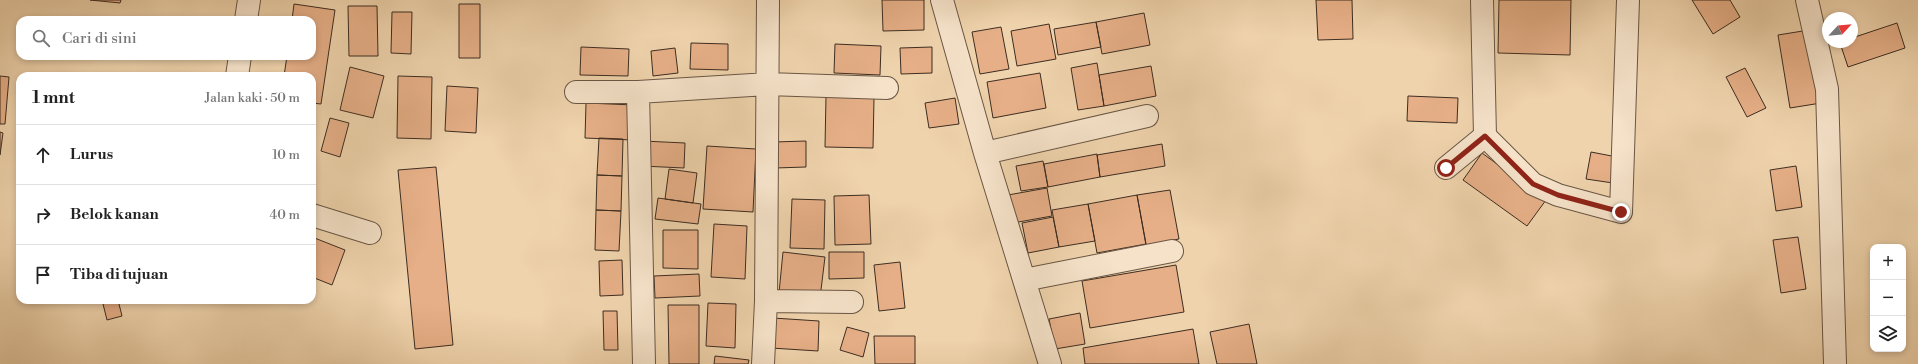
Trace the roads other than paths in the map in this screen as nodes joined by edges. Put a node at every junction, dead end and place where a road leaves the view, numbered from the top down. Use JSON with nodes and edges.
{"nodes":[{"id":1,"x":249,"y":0,"type":"edge"},
{"id":2,"x":768,"y":0,"type":"edge"},
{"id":3,"x":942,"y":0,"type":"edge"},
{"id":4,"x":1482,"y":0,"type":"edge"},
{"id":5,"x":1628,"y":0,"type":"edge"},
{"id":6,"x":1807,"y":0,"type":"edge"},
{"id":7,"x":247,"y":16,"type":"edge"},
{"id":8,"x":239,"y":60,"type":"edge"},
{"id":9,"x":238,"y":72,"type":"edge"},
{"id":10,"x":767,"y":84,"type":"junction"},
{"id":11,"x":887,"y":88,"type":"dead end"},
{"id":12,"x":576,"y":92,"type":"dead end"},
{"id":13,"x":638,"y":92,"type":"junction"},
{"id":14,"x":1147,"y":116,"type":"dead end"},
{"id":15,"x":1485,"y":136,"type":"junction"},
{"id":16,"x":985,"y":153,"type":"junction"},
{"id":17,"x":1446,"y":168,"type":"dead end"},
{"id":18,"x":316,"y":216,"type":"edge"},
{"id":19,"x":370,"y":233,"type":"dead end"},
{"id":20,"x":1172,"y":251,"type":"dead end"},
{"id":21,"x":1024,"y":280,"type":"junction"},
{"id":22,"x":766,"y":301,"type":"junction"},
{"id":23,"x":852,"y":302,"type":"dead end"},
{"id":24,"x":644,"y":364,"type":"edge"},
{"id":25,"x":763,"y":364,"type":"edge"},
{"id":26,"x":1050,"y":364,"type":"edge"},
{"id":27,"x":1835,"y":364,"type":"edge"}],
"edges":[{"from":1,"to":7,"type":"street"},
{"from":2,"to":10,"type":"street"},
{"from":3,"to":16,"type":"street"},
{"from":4,"to":15,"type":"street"},
{"from":5,"to":15,"type":"street"},
{"from":6,"to":27,"type":"street"},
{"from":8,"to":9,"type":"street"},
{"from":10,"to":11,"type":"street"},
{"from":10,"to":13,"type":"street"},
{"from":10,"to":22,"type":"street"},
{"from":12,"to":13,"type":"street"},
{"from":13,"to":24,"type":"street"},
{"from":14,"to":16,"type":"street"},
{"from":15,"to":17,"type":"street"},
{"from":16,"to":21,"type":"street"},
{"from":18,"to":19,"type":"street"},
{"from":20,"to":21,"type":"street"},
{"from":21,"to":26,"type":"street"},
{"from":22,"to":23,"type":"street"},
{"from":22,"to":25,"type":"street"}]}
